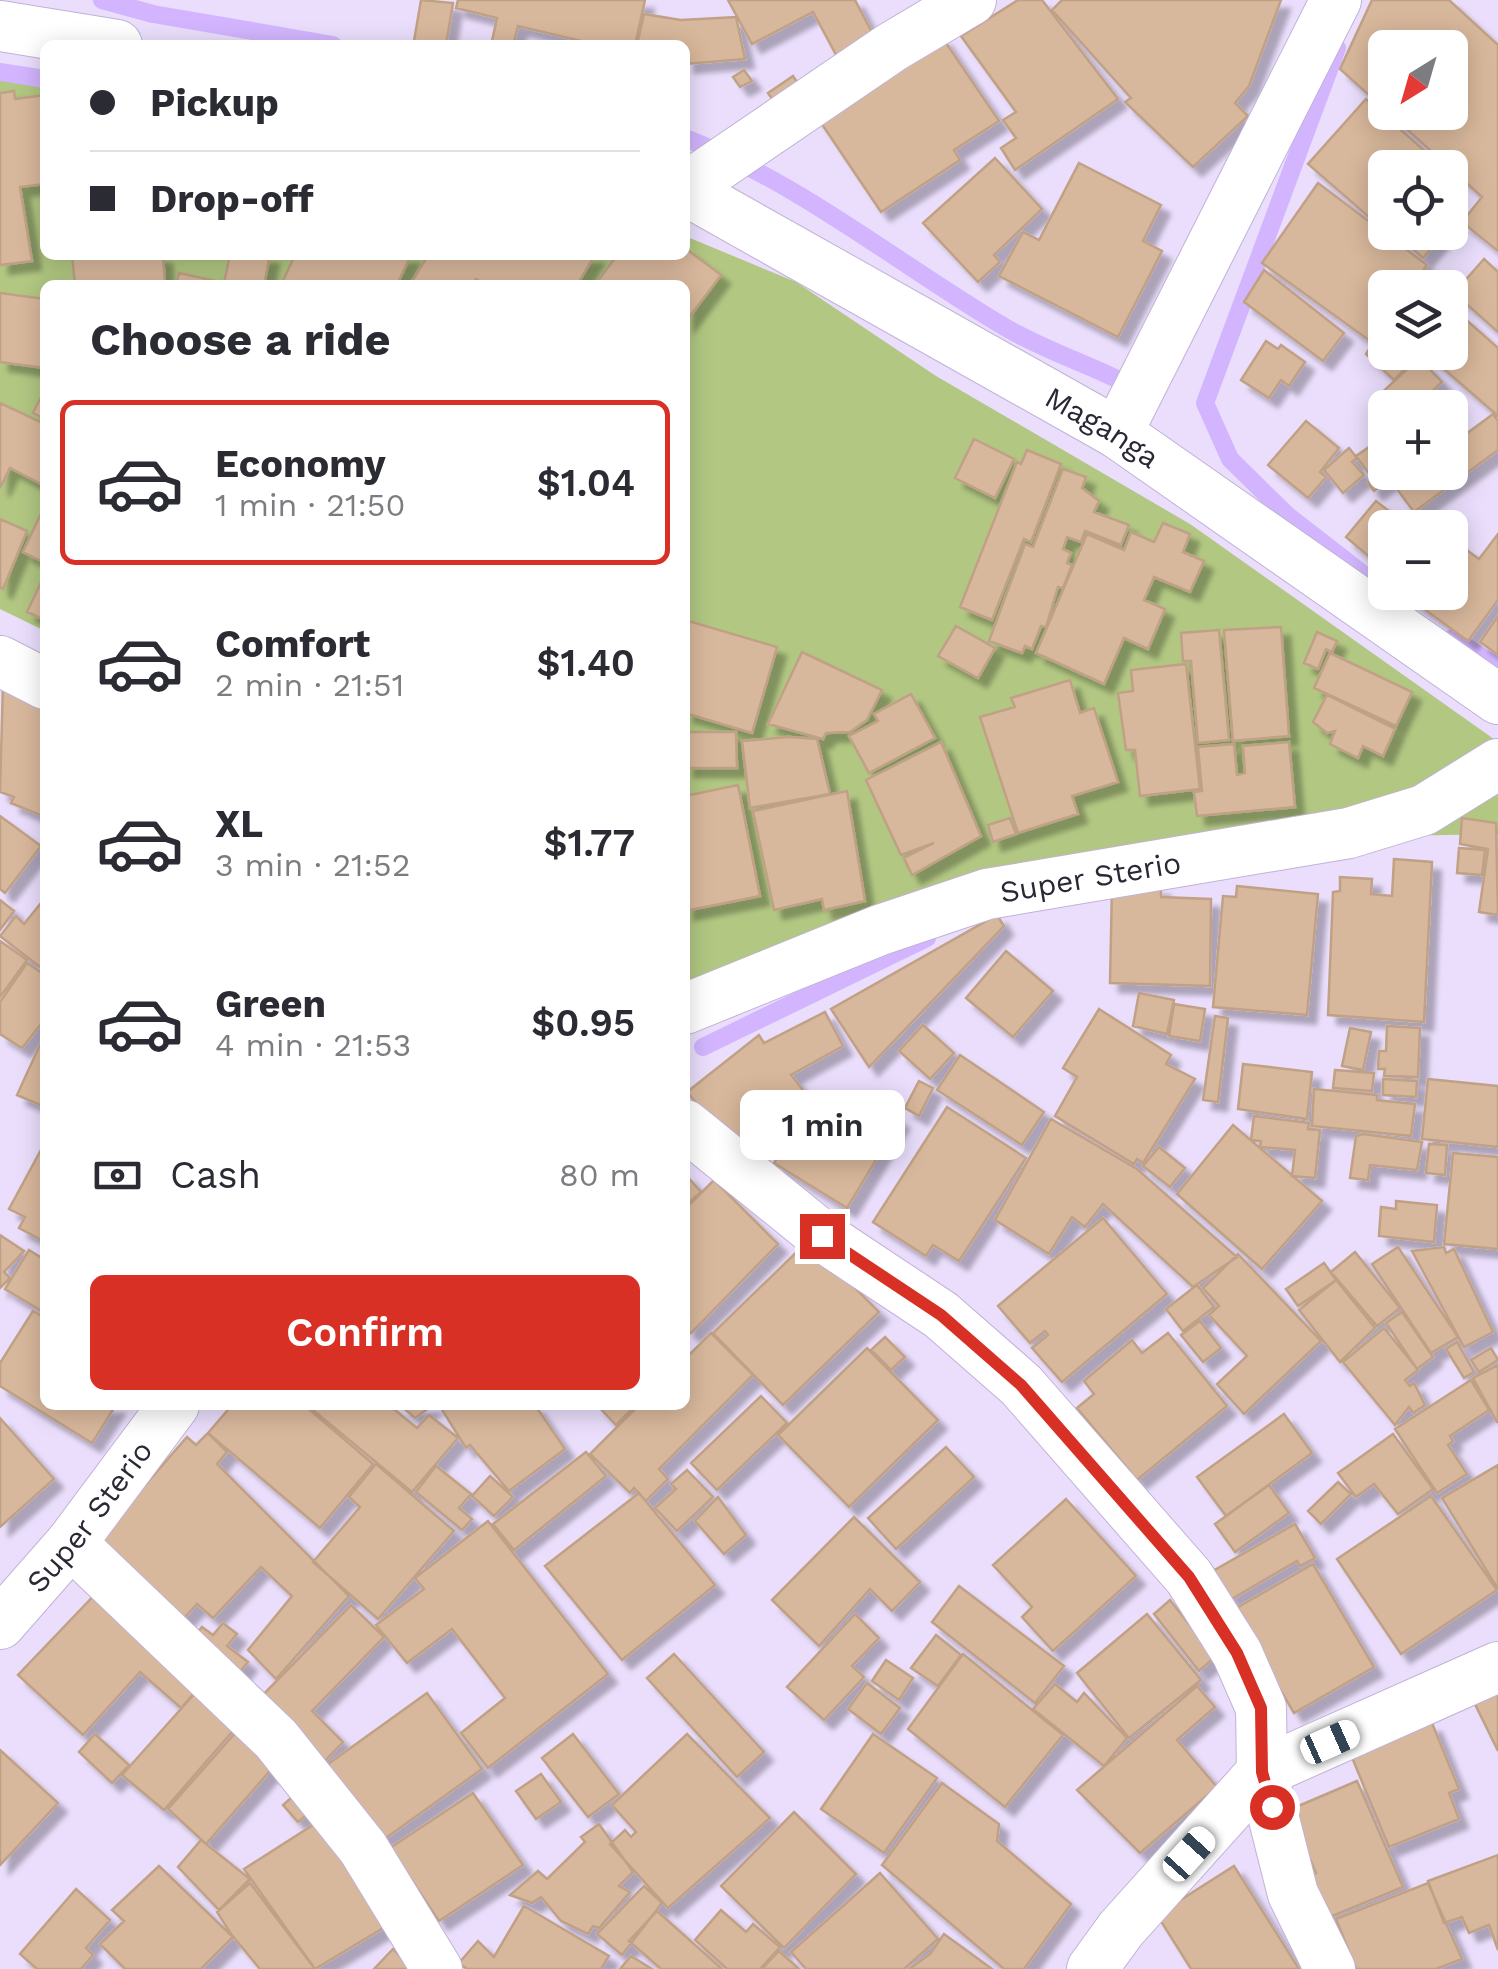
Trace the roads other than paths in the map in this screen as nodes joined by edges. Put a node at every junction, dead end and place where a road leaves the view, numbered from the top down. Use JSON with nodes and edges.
{"nodes":[{"id":1,"x":970,"y":0,"type":"edge"},
{"id":2,"x":1336,"y":0,"type":"edge"},
{"id":3,"x":0,"y":26,"type":"edge"},
{"id":4,"x":86,"y":40,"type":"edge"},
{"id":5,"x":690,"y":186,"type":"edge"},
{"id":6,"x":690,"y":192,"type":"edge"},
{"id":7,"x":1116,"y":433,"type":"junction"},
{"id":8,"x":0,"y":662,"type":"edge"},
{"id":9,"x":40,"y":682,"type":"edge"},
{"id":10,"x":1498,"y":699,"type":"edge"},
{"id":11,"x":1498,"y":764,"type":"edge"},
{"id":12,"x":690,"y":1007,"type":"edge"},
{"id":13,"x":690,"y":1129,"type":"edge"},
{"id":14,"x":170,"y":1410,"type":"edge"},
{"id":15,"x":70,"y":1544,"type":"junction"},
{"id":16,"x":0,"y":1624,"type":"edge"},
{"id":17,"x":1498,"y":1667,"type":"edge"},
{"id":18,"x":1262,"y":1772,"type":"junction"},
{"id":19,"x":437,"y":1969,"type":"edge"},
{"id":20,"x":1092,"y":1969,"type":"edge"},
{"id":21,"x":1330,"y":1969,"type":"edge"}],
"edges":[{"from":1,"to":5,"type":"street"},
{"from":2,"to":7,"type":"street"},
{"from":3,"to":4,"type":"street"},
{"from":6,"to":7,"type":"street","name":"Maganga"},
{"from":7,"to":10,"type":"street","name":"Maganga"},
{"from":8,"to":9,"type":"street"},
{"from":11,"to":12,"type":"street","name":"Super Sterio"},
{"from":13,"to":18,"type":"street"},
{"from":14,"to":15,"type":"street","name":"Super Sterio"},
{"from":15,"to":16,"type":"street","name":"Super Sterio"},
{"from":15,"to":19,"type":"street"},
{"from":17,"to":18,"type":"street"},
{"from":18,"to":20,"type":"street"},
{"from":18,"to":21,"type":"street"}]}
